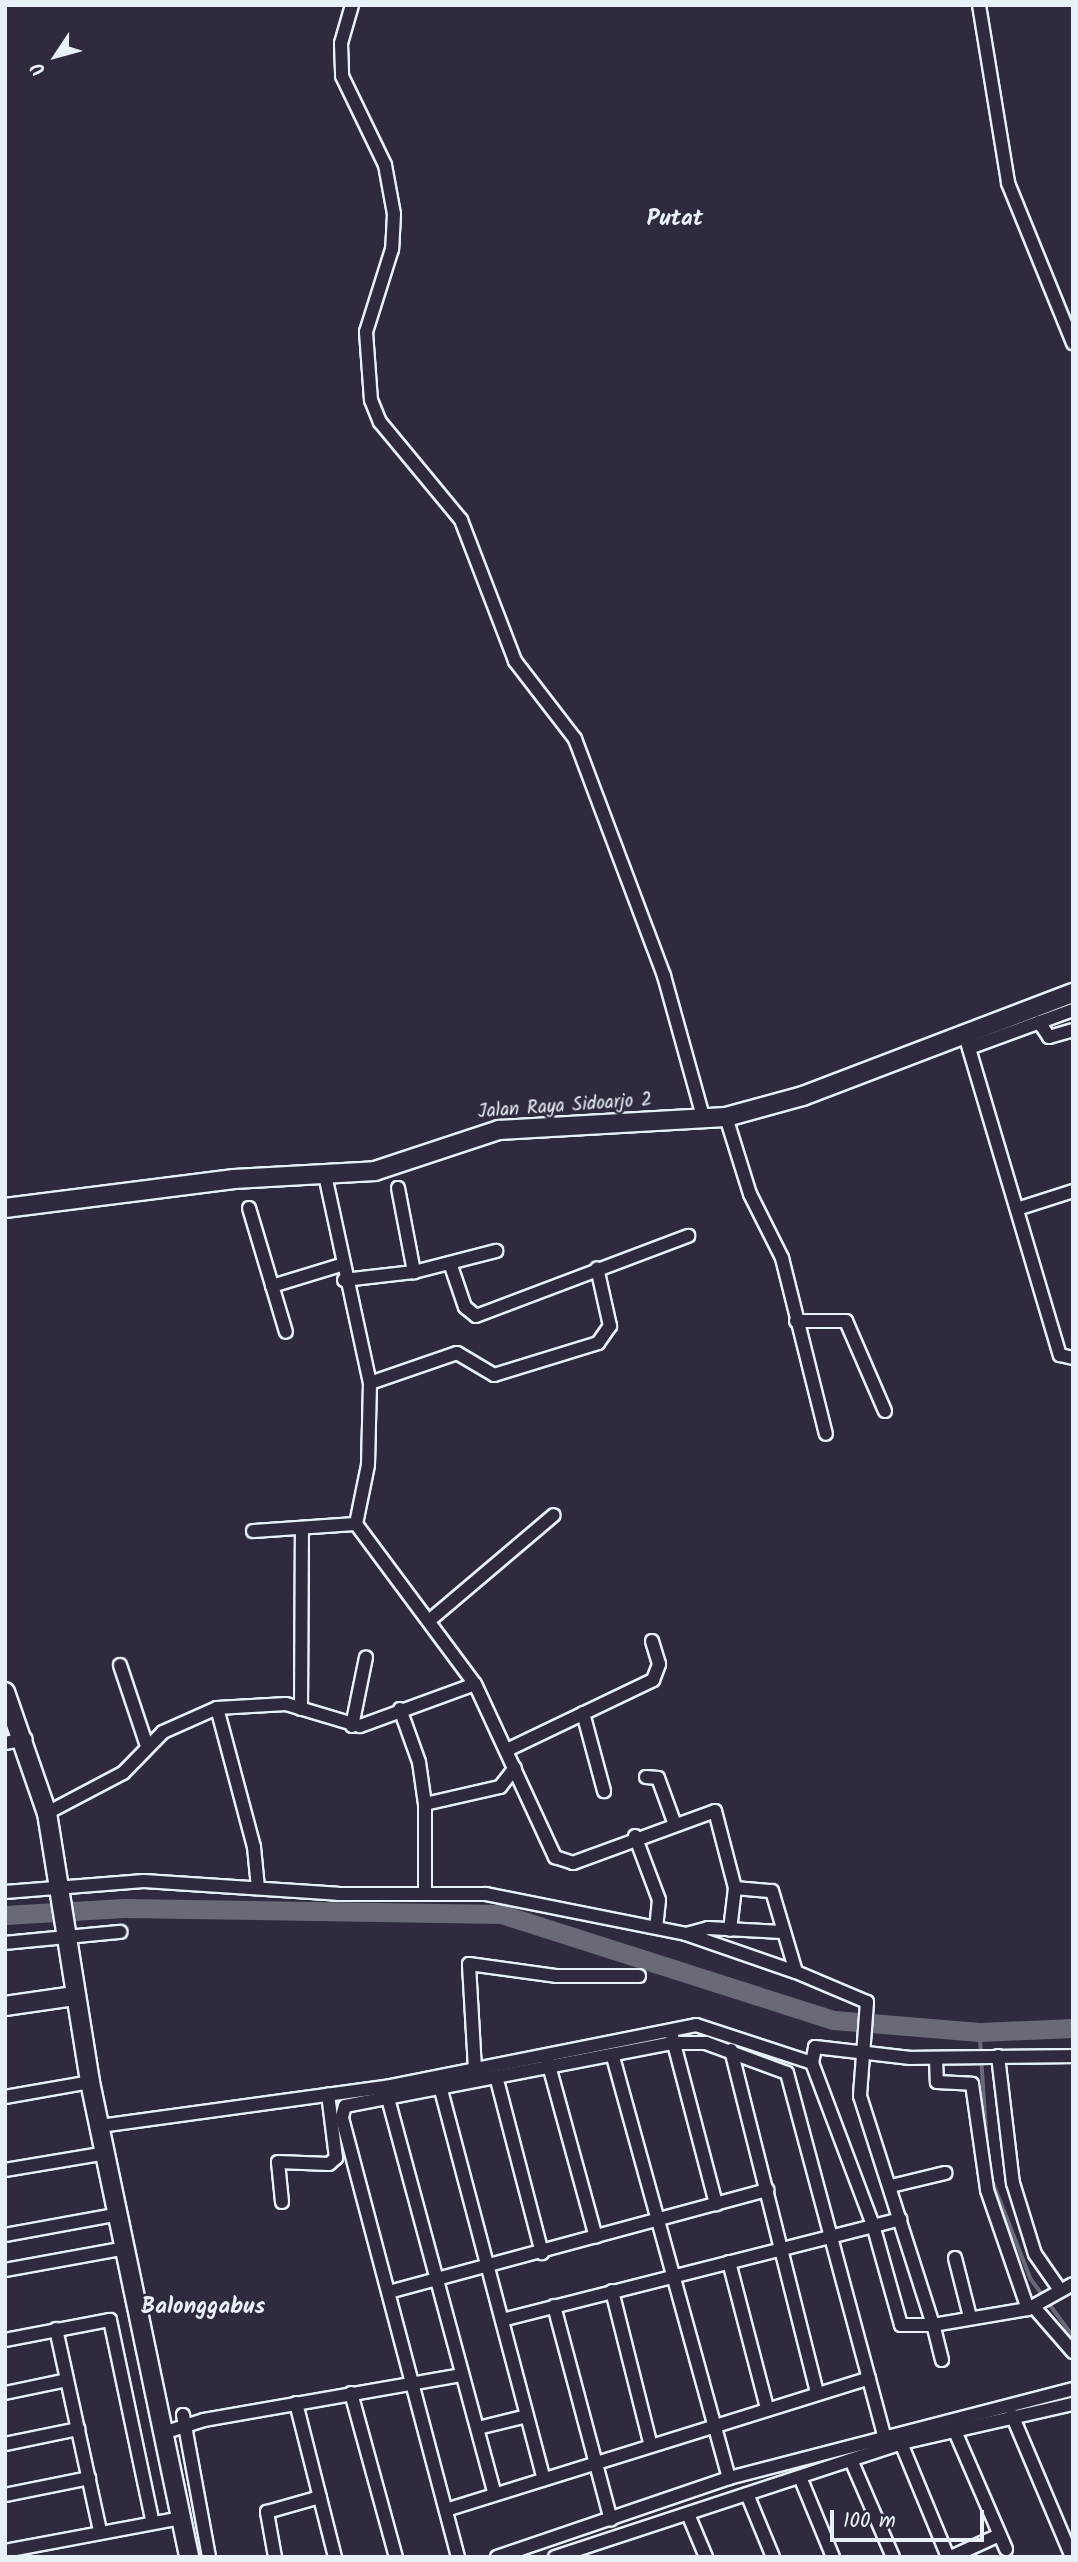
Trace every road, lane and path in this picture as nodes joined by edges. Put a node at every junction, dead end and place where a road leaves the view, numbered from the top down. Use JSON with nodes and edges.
{"nodes":[{"id":1,"x":352,"y":5,"type":"edge"},
{"id":2,"x":979,"y":5,"type":"edge"},
{"id":3,"x":1073,"y":343,"type":"edge"},
{"id":4,"x":1073,"y":993,"type":"edge"},
{"id":5,"x":1073,"y":1010,"type":"edge"},
{"id":6,"x":1039,"y":1022,"type":"junction"},
{"id":7,"x":1073,"y":1030,"type":"edge"},
{"id":8,"x":967,"y":1042,"type":"junction"},
{"id":9,"x":703,"y":1117,"type":"junction"},
{"id":10,"x":728,"y":1123,"type":"junction"},
{"id":11,"x":326,"y":1182,"type":"junction"},
{"id":12,"x":398,"y":1188,"type":"dead end"},
{"id":13,"x":1073,"y":1191,"type":"edge"},
{"id":14,"x":5,"y":1208,"type":"edge"},
{"id":15,"x":249,"y":1208,"type":"dead end"},
{"id":16,"x":1017,"y":1209,"type":"junction"},
{"id":17,"x":688,"y":1236,"type":"dead end"},
{"id":18,"x":496,"y":1251,"type":"dead end"},
{"id":19,"x":450,"y":1264,"type":"junction"},
{"id":20,"x":341,"y":1265,"type":"junction"},
{"id":21,"x":597,"y":1268,"type":"junction"},
{"id":22,"x":414,"y":1272,"type":"junction"},
{"id":23,"x":344,"y":1280,"type":"junction"},
{"id":24,"x":272,"y":1286,"type":"junction"},
{"id":25,"x":796,"y":1321,"type":"junction"},
{"id":26,"x":286,"y":1332,"type":"dead end"},
{"id":27,"x":1073,"y":1358,"type":"edge"},
{"id":28,"x":370,"y":1383,"type":"junction"},
{"id":29,"x":885,"y":1411,"type":"dead end"},
{"id":30,"x":826,"y":1434,"type":"dead end"},
{"id":31,"x":554,"y":1515,"type":"dead end"},
{"id":32,"x":356,"y":1524,"type":"junction"},
{"id":33,"x":302,"y":1528,"type":"junction"},
{"id":34,"x":253,"y":1531,"type":"dead end"},
{"id":35,"x":430,"y":1620,"type":"junction"},
{"id":36,"x":652,"y":1641,"type":"dead end"},
{"id":37,"x":366,"y":1657,"type":"dead end"},
{"id":38,"x":120,"y":1665,"type":"dead end"},
{"id":39,"x":475,"y":1684,"type":"junction"},
{"id":40,"x":5,"y":1692,"type":"edge"},
{"id":41,"x":217,"y":1708,"type":"junction"},
{"id":42,"x":301,"y":1709,"type":"junction"},
{"id":43,"x":400,"y":1709,"type":"junction"},
{"id":44,"x":583,"y":1713,"type":"junction"},
{"id":45,"x":355,"y":1726,"type":"junction"},
{"id":46,"x":26,"y":1739,"type":"junction"},
{"id":47,"x":5,"y":1743,"type":"edge"},
{"id":48,"x":147,"y":1746,"type":"junction"},
{"id":49,"x":507,"y":1749,"type":"junction"},
{"id":50,"x":515,"y":1768,"type":"junction"},
{"id":51,"x":646,"y":1777,"type":"dead end"},
{"id":52,"x":604,"y":1791,"type":"dead end"},
{"id":53,"x":425,"y":1804,"type":"junction"},
{"id":54,"x":47,"y":1813,"type":"junction"},
{"id":55,"x":674,"y":1822,"type":"junction"},
{"id":56,"x":635,"y":1836,"type":"junction"},
{"id":57,"x":258,"y":1888,"type":"junction"},
{"id":58,"x":736,"y":1888,"type":"junction"},
{"id":59,"x":60,"y":1889,"type":"junction"},
{"id":60,"x":5,"y":1892,"type":"edge"},
{"id":61,"x":425,"y":1892,"type":"junction"},
{"id":62,"x":656,"y":1927,"type":"junction"},
{"id":63,"x":730,"y":1930,"type":"junction"},
{"id":64,"x":120,"y":1932,"type":"dead end"},
{"id":65,"x":782,"y":1932,"type":"junction"},
{"id":66,"x":686,"y":1934,"type":"junction"},
{"id":67,"x":66,"y":1935,"type":"junction"},
{"id":68,"x":5,"y":1944,"type":"edge"},
{"id":69,"x":796,"y":1972,"type":"junction"},
{"id":70,"x":639,"y":1976,"type":"dead end"},
{"id":71,"x":74,"y":1996,"type":"junction"},
{"id":72,"x":5,"y":2006,"type":"edge"},
{"id":73,"x":672,"y":2037,"type":"junction"},
{"id":74,"x":864,"y":2046,"type":"junction"},
{"id":75,"x":731,"y":2050,"type":"junction"},
{"id":76,"x":546,"y":2056,"type":"junction"},
{"id":77,"x":790,"y":2056,"type":"junction"},
{"id":78,"x":995,"y":2056,"type":"junction"},
{"id":79,"x":1073,"y":2056,"type":"edge"},
{"id":80,"x":612,"y":2057,"type":"junction"},
{"id":81,"x":936,"y":2058,"type":"junction"},
{"id":82,"x":812,"y":2063,"type":"junction"},
{"id":83,"x":475,"y":2069,"type":"junction"},
{"id":84,"x":551,"y":2070,"type":"junction"},
{"id":85,"x":787,"y":2073,"type":"junction"},
{"id":86,"x":497,"y":2080,"type":"junction"},
{"id":87,"x":90,"y":2082,"type":"junction"},
{"id":88,"x":441,"y":2090,"type":"junction"},
{"id":89,"x":387,"y":2093,"type":"junction"},
{"id":90,"x":328,"y":2094,"type":"junction"},
{"id":91,"x":5,"y":2097,"type":"edge"},
{"id":92,"x":100,"y":2126,"type":"junction"},
{"id":93,"x":107,"y":2153,"type":"junction"},
{"id":94,"x":5,"y":2170,"type":"edge"},
{"id":95,"x":945,"y":2173,"type":"dead end"},
{"id":96,"x":891,"y":2186,"type":"junction"},
{"id":97,"x":767,"y":2190,"type":"junction"},
{"id":98,"x":282,"y":2202,"type":"dead end"},
{"id":99,"x":716,"y":2204,"type":"junction"},
{"id":100,"x":119,"y":2214,"type":"junction"},
{"id":101,"x":659,"y":2219,"type":"junction"},
{"id":102,"x":900,"y":2219,"type":"junction"},
{"id":103,"x":873,"y":2225,"type":"junction"},
{"id":104,"x":5,"y":2235,"type":"edge"},
{"id":105,"x":831,"y":2235,"type":"junction"},
{"id":106,"x":596,"y":2237,"type":"junction"},
{"id":107,"x":126,"y":2248,"type":"junction"},
{"id":108,"x":782,"y":2248,"type":"junction"},
{"id":109,"x":542,"y":2253,"type":"junction"},
{"id":110,"x":955,"y":2258,"type":"dead end"},
{"id":111,"x":729,"y":2262,"type":"junction"},
{"id":112,"x":488,"y":2267,"type":"junction"},
{"id":113,"x":5,"y":2270,"type":"edge"},
{"id":114,"x":673,"y":2276,"type":"junction"},
{"id":115,"x":437,"y":2280,"type":"junction"},
{"id":116,"x":1073,"y":2284,"type":"edge"},
{"id":117,"x":612,"y":2291,"type":"junction"},
{"id":118,"x":1058,"y":2291,"type":"junction"},
{"id":119,"x":389,"y":2292,"type":"junction"},
{"id":120,"x":554,"y":2306,"type":"junction"},
{"id":121,"x":1032,"y":2307,"type":"junction"},
{"id":122,"x":970,"y":2317,"type":"junction"},
{"id":123,"x":502,"y":2320,"type":"junction"},
{"id":124,"x":933,"y":2325,"type":"junction"},
{"id":125,"x":56,"y":2329,"type":"junction"},
{"id":126,"x":5,"y":2340,"type":"edge"},
{"id":127,"x":1073,"y":2352,"type":"edge"},
{"id":128,"x":942,"y":2360,"type":"dead end"},
{"id":129,"x":462,"y":2375,"type":"junction"},
{"id":130,"x":869,"y":2378,"type":"junction"},
{"id":131,"x":67,"y":2380,"type":"junction"},
{"id":132,"x":412,"y":2383,"type":"junction"},
{"id":133,"x":1073,"y":2389,"type":"edge"},
{"id":134,"x":817,"y":2392,"type":"junction"},
{"id":135,"x":5,"y":2393,"type":"edge"},
{"id":136,"x":351,"y":2393,"type":"junction"},
{"id":137,"x":296,"y":2403,"type":"junction"},
{"id":138,"x":1073,"y":2404,"type":"edge"},
{"id":139,"x":767,"y":2408,"type":"junction"},
{"id":140,"x":1012,"y":2415,"type":"junction"},
{"id":141,"x":183,"y":2416,"type":"junction"},
{"id":142,"x":527,"y":2416,"type":"junction"},
{"id":143,"x":204,"y":2420,"type":"junction"},
{"id":144,"x":714,"y":2424,"type":"junction"},
{"id":145,"x":162,"y":2426,"type":"junction"},
{"id":146,"x":478,"y":2428,"type":"junction"},
{"id":147,"x":78,"y":2429,"type":"junction"},
{"id":148,"x":954,"y":2429,"type":"junction"},
{"id":149,"x":186,"y":2430,"type":"junction"},
{"id":150,"x":884,"y":2434,"type":"junction"},
{"id":151,"x":650,"y":2442,"type":"junction"},
{"id":152,"x":901,"y":2443,"type":"junction"},
{"id":153,"x":5,"y":2444,"type":"edge"},
{"id":154,"x":595,"y":2460,"type":"junction"},
{"id":155,"x":851,"y":2460,"type":"junction"},
{"id":156,"x":800,"y":2477,"type":"junction"},
{"id":157,"x":89,"y":2478,"type":"junction"},
{"id":158,"x":729,"y":2478,"type":"junction"},
{"id":159,"x":544,"y":2479,"type":"junction"},
{"id":160,"x":495,"y":2494,"type":"junction"},
{"id":161,"x":747,"y":2494,"type":"junction"},
{"id":162,"x":5,"y":2495,"type":"edge"},
{"id":163,"x":320,"y":2497,"type":"junction"},
{"id":164,"x":446,"y":2510,"type":"junction"},
{"id":165,"x":688,"y":2514,"type":"junction"},
{"id":166,"x":182,"y":2518,"type":"junction"},
{"id":167,"x":152,"y":2520,"type":"junction"},
{"id":168,"x":611,"y":2520,"type":"junction"},
{"id":169,"x":100,"y":2530,"type":"junction"},
{"id":170,"x":999,"y":2535,"type":"junction"},
{"id":171,"x":1006,"y":2549,"type":"dead end"},
{"id":172,"x":5,"y":2551,"type":"edge"},
{"id":173,"x":189,"y":2557,"type":"edge"},
{"id":174,"x":209,"y":2557,"type":"edge"},
{"id":175,"x":275,"y":2557,"type":"edge"},
{"id":176,"x":335,"y":2557,"type":"edge"},
{"id":177,"x":397,"y":2557,"type":"edge"},
{"id":178,"x":458,"y":2557,"type":"edge"},
{"id":179,"x":497,"y":2557,"type":"edge"},
{"id":180,"x":555,"y":2557,"type":"edge"},
{"id":181,"x":706,"y":2557,"type":"edge"},
{"id":182,"x":773,"y":2557,"type":"edge"},
{"id":183,"x":833,"y":2557,"type":"edge"},
{"id":184,"x":893,"y":2557,"type":"edge"},
{"id":185,"x":950,"y":2557,"type":"edge"},
{"id":186,"x":1072,"y":2557,"type":"edge"}],
"edges":[{"from":1,"to":9,"type":"street"},
{"from":2,"to":3,"type":"street"},
{"from":4,"to":8,"type":"street","name":"Jalan Raya Sidoarjo 2"},
{"from":5,"to":6,"type":"street"},
{"from":6,"to":7,"type":"street"},
{"from":6,"to":8,"type":"street"},
{"from":8,"to":10,"type":"street","name":"Jalan Raya Sidoarjo 2"},
{"from":8,"to":16,"type":"street"},
{"from":9,"to":10,"type":"street","name":"Jalan Raya Sidoarjo 2"},
{"from":9,"to":11,"type":"street","name":"Jalan Raya Sidoarjo 2"},
{"from":10,"to":25,"type":"street"},
{"from":11,"to":14,"type":"street","name":"Jalan Raya Sidoarjo 2"},
{"from":11,"to":20,"type":"street"},
{"from":12,"to":22,"type":"street"},
{"from":13,"to":16,"type":"street"},
{"from":15,"to":24,"type":"street"},
{"from":16,"to":27,"type":"street"},
{"from":17,"to":21,"type":"street"},
{"from":18,"to":19,"type":"street"},
{"from":19,"to":21,"type":"street"},
{"from":19,"to":22,"type":"street"},
{"from":20,"to":23,"type":"street"},
{"from":20,"to":24,"type":"street"},
{"from":21,"to":28,"type":"street"},
{"from":22,"to":23,"type":"street"},
{"from":23,"to":28,"type":"street"},
{"from":24,"to":26,"type":"street"},
{"from":25,"to":29,"type":"street"},
{"from":25,"to":30,"type":"street"},
{"from":28,"to":32,"type":"street"},
{"from":31,"to":35,"type":"street"},
{"from":32,"to":33,"type":"street"},
{"from":32,"to":35,"type":"street"},
{"from":33,"to":34,"type":"street"},
{"from":33,"to":42,"type":"street"},
{"from":35,"to":39,"type":"street"},
{"from":36,"to":44,"type":"street"},
{"from":37,"to":45,"type":"street"},
{"from":38,"to":48,"type":"street"},
{"from":39,"to":43,"type":"street"},
{"from":39,"to":49,"type":"street"},
{"from":40,"to":46,"type":"street"},
{"from":41,"to":42,"type":"street"},
{"from":41,"to":48,"type":"street"},
{"from":41,"to":57,"type":"street"},
{"from":42,"to":45,"type":"street"},
{"from":43,"to":45,"type":"street"},
{"from":43,"to":53,"type":"street"},
{"from":44,"to":49,"type":"street"},
{"from":44,"to":52,"type":"street"},
{"from":46,"to":47,"type":"street"},
{"from":46,"to":54,"type":"street"},
{"from":48,"to":54,"type":"street"},
{"from":49,"to":50,"type":"street"},
{"from":50,"to":53,"type":"street"},
{"from":50,"to":56,"type":"street"},
{"from":51,"to":55,"type":"street"},
{"from":53,"to":61,"type":"street"},
{"from":54,"to":59,"type":"street"},
{"from":55,"to":56,"type":"street"},
{"from":55,"to":58,"type":"street"},
{"from":56,"to":62,"type":"street"},
{"from":57,"to":59,"type":"street"},
{"from":57,"to":61,"type":"street"},
{"from":58,"to":63,"type":"street"},
{"from":58,"to":65,"type":"street"},
{"from":59,"to":60,"type":"street"},
{"from":59,"to":67,"type":"street"},
{"from":61,"to":62,"type":"street"},
{"from":62,"to":66,"type":"street"},
{"from":63,"to":65,"type":"street"},
{"from":63,"to":66,"type":"street"},
{"from":64,"to":67,"type":"street"},
{"from":65,"to":69,"type":"street"},
{"from":66,"to":69,"type":"street"},
{"from":67,"to":68,"type":"street"},
{"from":67,"to":71,"type":"street"},
{"from":69,"to":74,"type":"street"},
{"from":70,"to":83,"type":"street"},
{"from":71,"to":72,"type":"street"},
{"from":71,"to":87,"type":"street"},
{"from":73,"to":75,"type":"street"},
{"from":73,"to":76,"type":"street"},
{"from":73,"to":77,"type":"street"},
{"from":73,"to":80,"type":"street"},
{"from":73,"to":99,"type":"street"},
{"from":74,"to":81,"type":"street"},
{"from":74,"to":82,"type":"street"},
{"from":74,"to":96,"type":"street"},
{"from":75,"to":85,"type":"street"},
{"from":75,"to":97,"type":"street"},
{"from":76,"to":83,"type":"street"},
{"from":76,"to":84,"type":"street"},
{"from":77,"to":82,"type":"street"},
{"from":77,"to":85,"type":"street"},
{"from":78,"to":79,"type":"street"},
{"from":78,"to":81,"type":"street"},
{"from":78,"to":118,"type":"street"},
{"from":80,"to":84,"type":"street"},
{"from":80,"to":101,"type":"street"},
{"from":81,"to":121,"type":"street"},
{"from":82,"to":103,"type":"street"},
{"from":83,"to":89,"type":"street"},
{"from":84,"to":86,"type":"street"},
{"from":84,"to":106,"type":"street"},
{"from":85,"to":105,"type":"street"},
{"from":86,"to":88,"type":"street"},
{"from":86,"to":109,"type":"street"},
{"from":87,"to":91,"type":"street"},
{"from":87,"to":92,"type":"street"},
{"from":88,"to":89,"type":"street"},
{"from":88,"to":112,"type":"street"},
{"from":89,"to":90,"type":"street"},
{"from":89,"to":115,"type":"street"},
{"from":89,"to":119,"type":"street"},
{"from":90,"to":92,"type":"street"},
{"from":90,"to":98,"type":"street"},
{"from":92,"to":93,"type":"street"},
{"from":93,"to":94,"type":"street"},
{"from":93,"to":100,"type":"street"},
{"from":95,"to":96,"type":"street"},
{"from":96,"to":102,"type":"street"},
{"from":97,"to":99,"type":"street"},
{"from":97,"to":108,"type":"street"},
{"from":99,"to":101,"type":"street"},
{"from":100,"to":104,"type":"street"},
{"from":100,"to":107,"type":"street"},
{"from":101,"to":106,"type":"street"},
{"from":101,"to":114,"type":"street"},
{"from":102,"to":103,"type":"street"},
{"from":102,"to":124,"type":"street"},
{"from":103,"to":105,"type":"street"},
{"from":103,"to":124,"type":"street"},
{"from":105,"to":108,"type":"street"},
{"from":105,"to":130,"type":"street"},
{"from":106,"to":109,"type":"street"},
{"from":107,"to":113,"type":"street"},
{"from":107,"to":145,"type":"street"},
{"from":108,"to":111,"type":"street"},
{"from":108,"to":134,"type":"street"},
{"from":109,"to":112,"type":"street"},
{"from":110,"to":122,"type":"street"},
{"from":111,"to":114,"type":"street"},
{"from":111,"to":139,"type":"street"},
{"from":112,"to":115,"type":"street"},
{"from":112,"to":123,"type":"street"},
{"from":114,"to":117,"type":"street"},
{"from":114,"to":144,"type":"street"},
{"from":115,"to":119,"type":"street"},
{"from":115,"to":129,"type":"street"},
{"from":116,"to":118,"type":"street"},
{"from":117,"to":120,"type":"street"},
{"from":117,"to":151,"type":"street"},
{"from":118,"to":121,"type":"street"},
{"from":119,"to":132,"type":"street"},
{"from":120,"to":123,"type":"street"},
{"from":120,"to":154,"type":"street"},
{"from":121,"to":122,"type":"street"},
{"from":121,"to":127,"type":"street"},
{"from":122,"to":124,"type":"street"},
{"from":123,"to":142,"type":"street"},
{"from":124,"to":128,"type":"street"},
{"from":125,"to":126,"type":"street"},
{"from":125,"to":131,"type":"street"},
{"from":125,"to":167,"type":"street"},
{"from":129,"to":132,"type":"street"},
{"from":129,"to":146,"type":"street"},
{"from":130,"to":134,"type":"street"},
{"from":130,"to":150,"type":"street"},
{"from":131,"to":135,"type":"street"},
{"from":131,"to":147,"type":"street"},
{"from":132,"to":136,"type":"street"},
{"from":132,"to":164,"type":"street"},
{"from":133,"to":150,"type":"street"},
{"from":134,"to":139,"type":"street"},
{"from":136,"to":137,"type":"street"},
{"from":136,"to":177,"type":"street"},
{"from":137,"to":143,"type":"street"},
{"from":137,"to":163,"type":"street"},
{"from":138,"to":140,"type":"street"},
{"from":139,"to":144,"type":"street"},
{"from":140,"to":148,"type":"street"},
{"from":140,"to":186,"type":"street"},
{"from":141,"to":143,"type":"street"},
{"from":141,"to":145,"type":"street"},
{"from":141,"to":149,"type":"street"},
{"from":142,"to":146,"type":"street"},
{"from":142,"to":159,"type":"street"},
{"from":143,"to":149,"type":"street"},
{"from":144,"to":151,"type":"street"},
{"from":144,"to":158,"type":"street"},
{"from":145,"to":149,"type":"street"},
{"from":145,"to":166,"type":"street"},
{"from":146,"to":160,"type":"street"},
{"from":147,"to":153,"type":"street"},
{"from":147,"to":157,"type":"street"},
{"from":148,"to":152,"type":"street"},
{"from":148,"to":170,"type":"street"},
{"from":149,"to":174,"type":"street"},
{"from":150,"to":158,"type":"street"},
{"from":151,"to":154,"type":"street"},
{"from":152,"to":155,"type":"street"},
{"from":152,"to":185,"type":"street"},
{"from":154,"to":159,"type":"street"},
{"from":154,"to":168,"type":"street"},
{"from":155,"to":156,"type":"street"},
{"from":155,"to":184,"type":"street"},
{"from":156,"to":161,"type":"street"},
{"from":156,"to":183,"type":"street"},
{"from":157,"to":162,"type":"street"},
{"from":157,"to":169,"type":"street"},
{"from":158,"to":168,"type":"street"},
{"from":159,"to":160,"type":"street"},
{"from":160,"to":164,"type":"street"},
{"from":161,"to":165,"type":"street"},
{"from":161,"to":182,"type":"street"},
{"from":163,"to":175,"type":"street"},
{"from":163,"to":176,"type":"street"},
{"from":164,"to":178,"type":"street"},
{"from":165,"to":180,"type":"street"},
{"from":165,"to":181,"type":"street"},
{"from":166,"to":167,"type":"street"},
{"from":166,"to":173,"type":"street"},
{"from":167,"to":169,"type":"street"},
{"from":168,"to":179,"type":"street"},
{"from":169,"to":172,"type":"street"},
{"from":170,"to":171,"type":"street"},
{"from":170,"to":185,"type":"street"}]}
